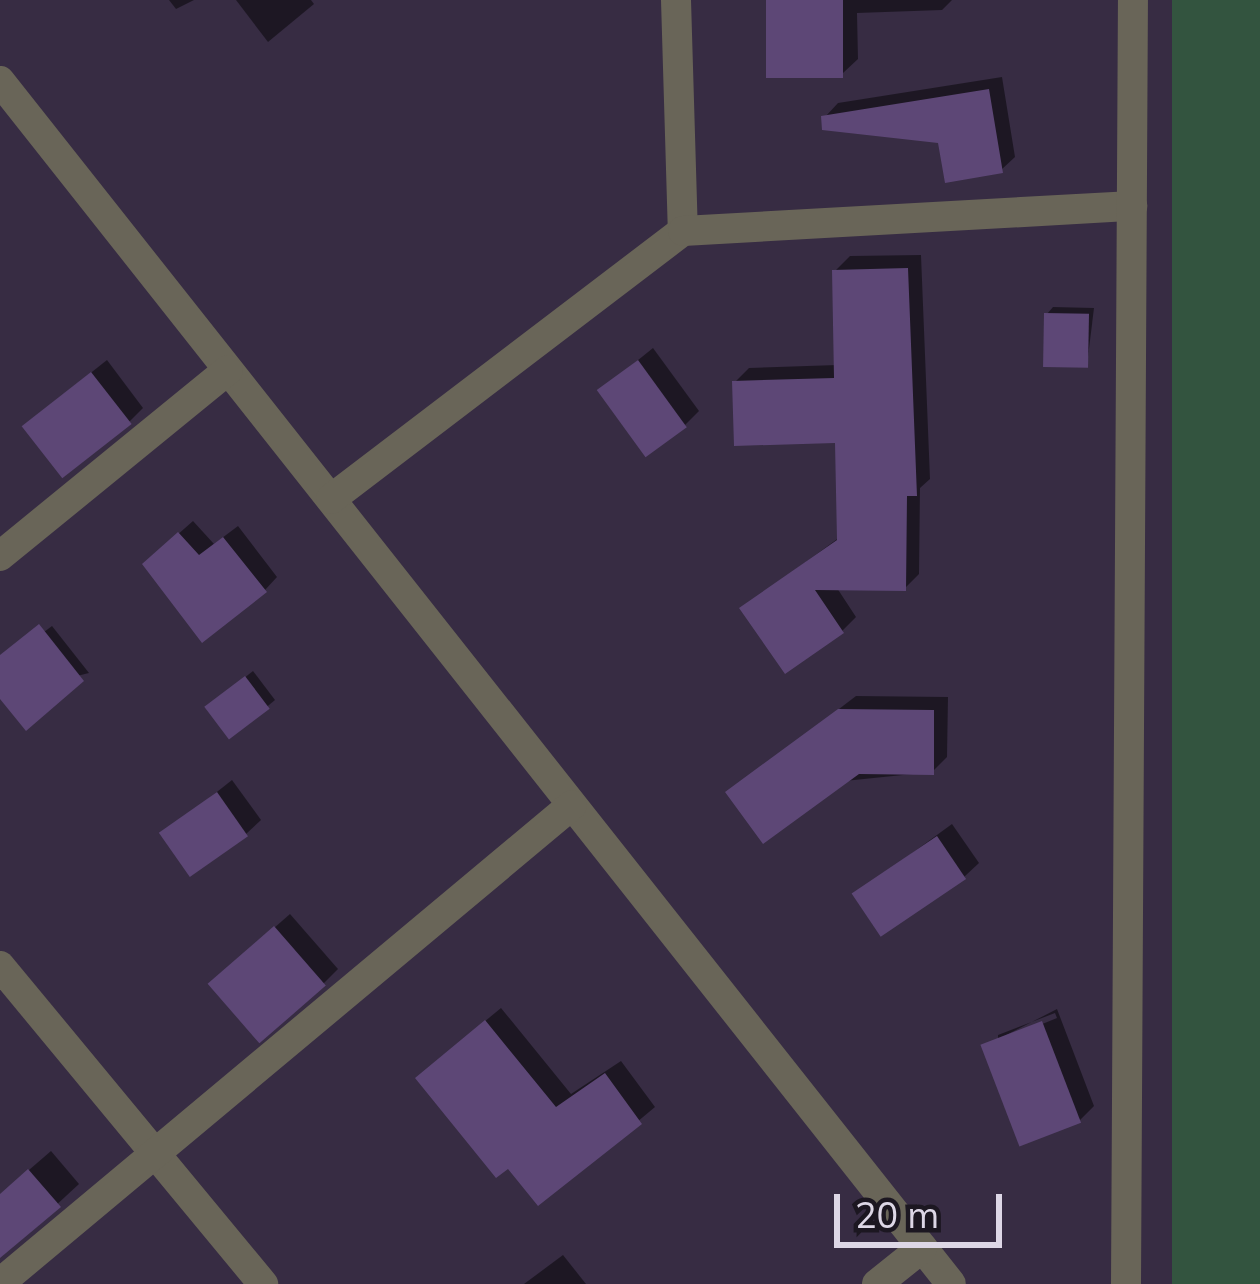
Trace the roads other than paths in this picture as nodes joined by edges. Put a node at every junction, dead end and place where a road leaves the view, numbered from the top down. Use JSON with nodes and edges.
{"nodes":[{"id":1,"x":676,"y":0,"type":"edge"},
{"id":2,"x":1133,"y":0,"type":"edge"},
{"id":3,"x":0,"y":81,"type":"edge"},
{"id":4,"x":1132,"y":206,"type":"junction"},
{"id":5,"x":683,"y":231,"type":"junction"},
{"id":6,"x":228,"y":370,"type":"junction"},
{"id":7,"x":331,"y":499,"type":"junction"},
{"id":8,"x":0,"y":556,"type":"edge"},
{"id":9,"x":572,"y":805,"type":"junction"},
{"id":10,"x":0,"y":966,"type":"edge"},
{"id":11,"x":159,"y":1156,"type":"junction"},
{"id":12,"x":922,"y":1247,"type":"junction"},
{"id":13,"x":0,"y":1283,"type":"edge"},
{"id":14,"x":263,"y":1284,"type":"edge"},
{"id":15,"x":877,"y":1284,"type":"edge"},
{"id":16,"x":951,"y":1284,"type":"edge"},
{"id":17,"x":1126,"y":1284,"type":"edge"}],
"edges":[{"from":1,"to":5,"type":"street"},
{"from":2,"to":4,"type":"street"},
{"from":3,"to":6,"type":"street"},
{"from":4,"to":5,"type":"street"},
{"from":4,"to":17,"type":"street"},
{"from":5,"to":7,"type":"street"},
{"from":6,"to":7,"type":"street"},
{"from":6,"to":8,"type":"street"},
{"from":7,"to":9,"type":"street"},
{"from":9,"to":11,"type":"street"},
{"from":9,"to":12,"type":"street"},
{"from":10,"to":11,"type":"street"},
{"from":11,"to":13,"type":"street"},
{"from":11,"to":14,"type":"street"},
{"from":12,"to":15,"type":"street"},
{"from":12,"to":16,"type":"street"}]}
